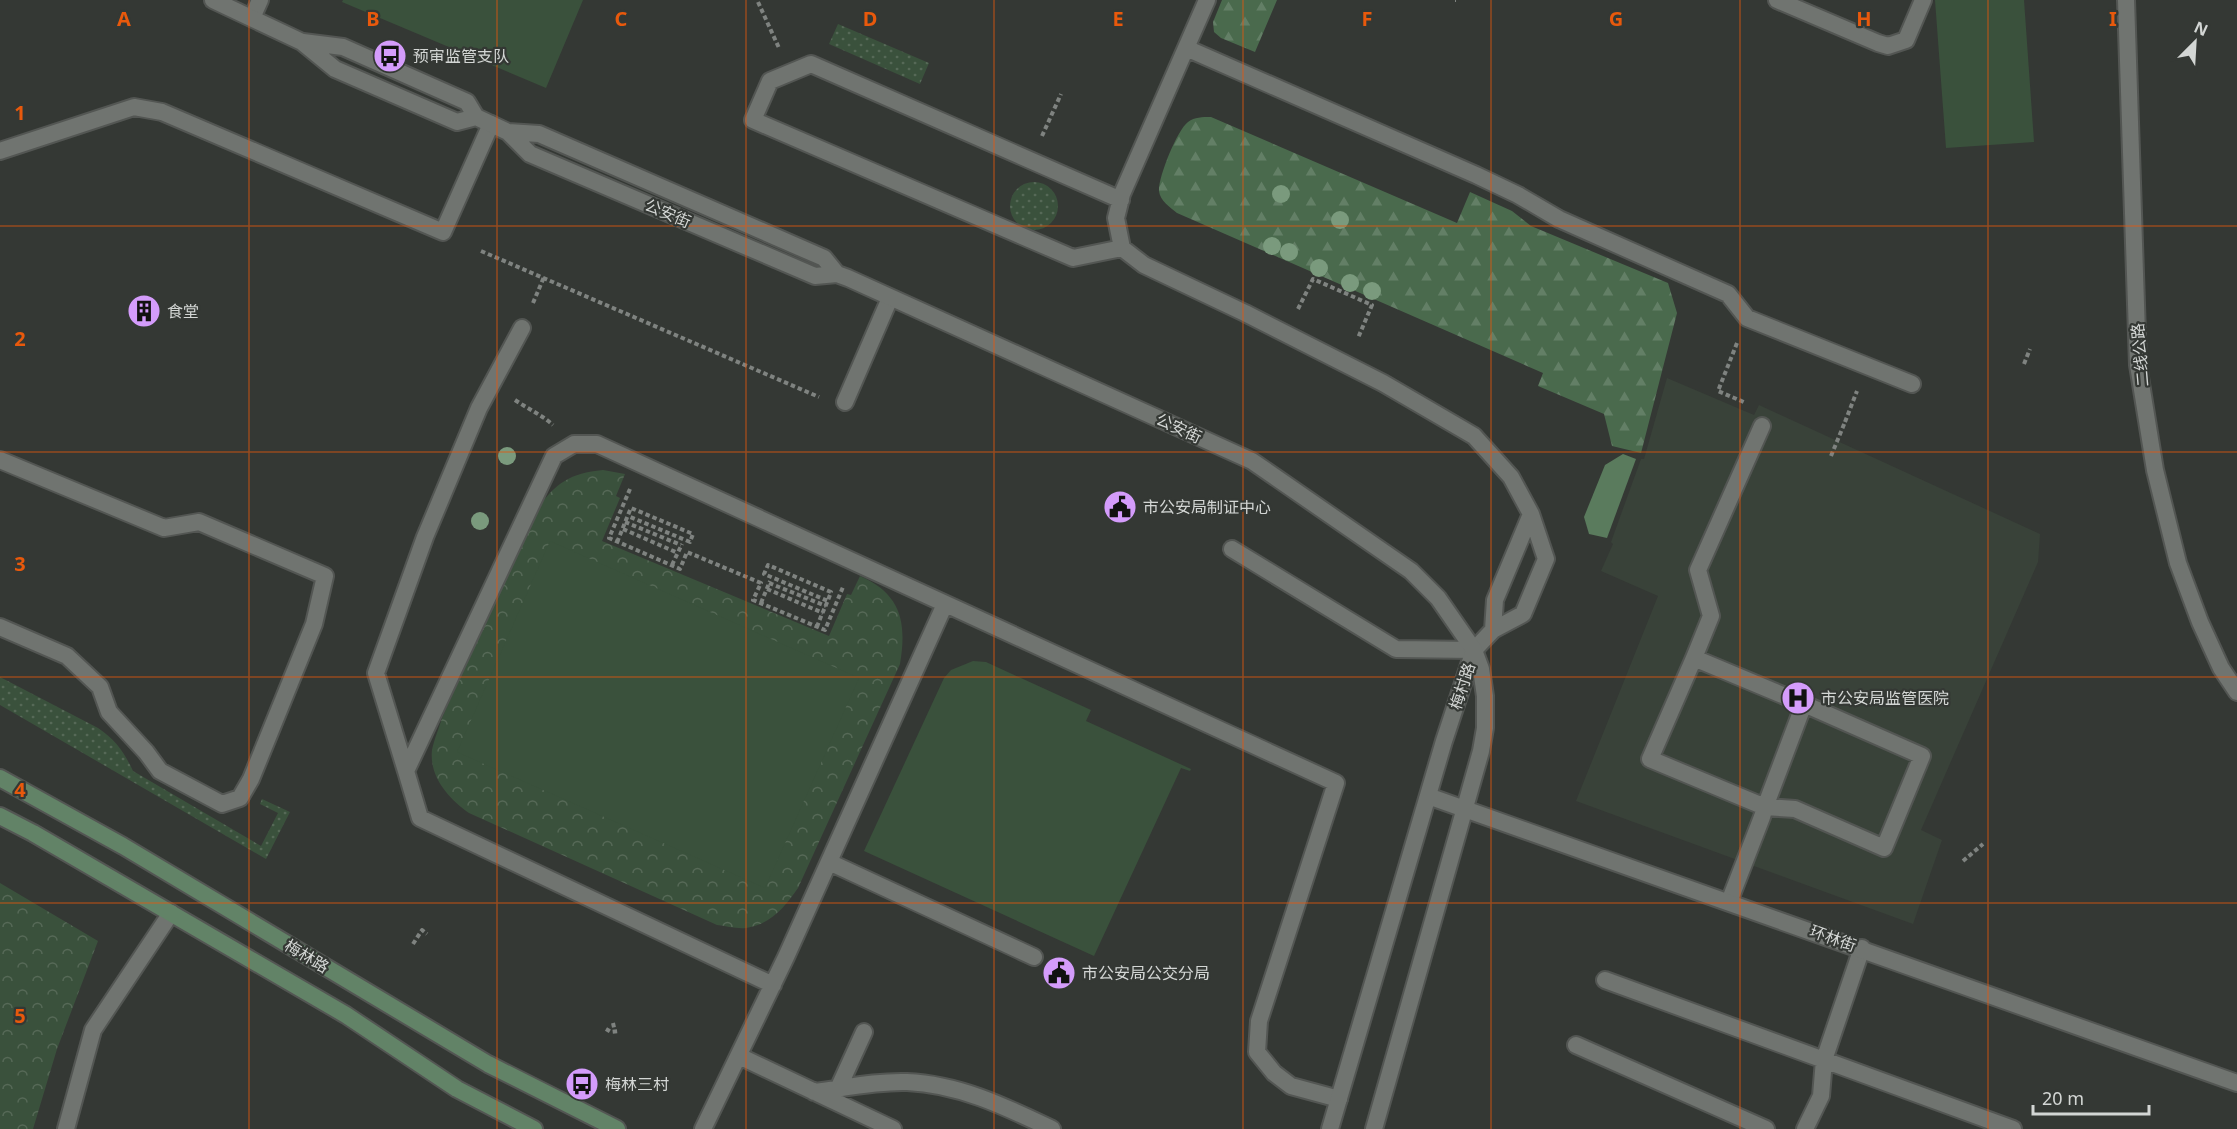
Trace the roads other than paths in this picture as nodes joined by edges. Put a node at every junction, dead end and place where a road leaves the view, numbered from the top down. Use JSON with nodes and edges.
{"nodes":[{"id":1,"x":213,"y":0,"type":"edge"},
{"id":2,"x":260,"y":0,"type":"edge"},
{"id":3,"x":1207,"y":0,"type":"edge"},
{"id":4,"x":1776,"y":0,"type":"edge"},
{"id":5,"x":1923,"y":0,"type":"edge"},
{"id":6,"x":2126,"y":0,"type":"edge"},
{"id":7,"x":252,"y":18,"type":"junction"},
{"id":8,"x":302,"y":42,"type":"junction"},
{"id":9,"x":1186,"y":48,"type":"junction"},
{"id":10,"x":483,"y":121,"type":"junction"},
{"id":11,"x":0,"y":151,"type":"edge"},
{"id":12,"x":1121,"y":200,"type":"junction"},
{"id":13,"x":1122,"y":248,"type":"junction"},
{"id":14,"x":890,"y":298,"type":"junction"},
{"id":15,"x":522,"y":328,"type":"dead end"},
{"id":16,"x":1912,"y":384,"type":"dead end"},
{"id":17,"x":845,"y":402,"type":"dead end"},
{"id":18,"x":1762,"y":426,"type":"dead end"},
{"id":19,"x":0,"y":460,"type":"edge"},
{"id":20,"x":1531,"y":514,"type":"junction"},
{"id":21,"x":1232,"y":549,"type":"dead end"},
{"id":22,"x":945,"y":604,"type":"junction"},
{"id":23,"x":0,"y":627,"type":"edge"},
{"id":24,"x":1493,"y":630,"type":"junction"},
{"id":25,"x":1474,"y":650,"type":"junction"},
{"id":26,"x":1694,"y":658,"type":"junction"},
{"id":27,"x":2237,"y":692,"type":"edge"},
{"id":28,"x":1803,"y":704,"type":"junction"},
{"id":29,"x":406,"y":771,"type":"junction"},
{"id":30,"x":0,"y":778,"type":"edge"},
{"id":31,"x":1428,"y":795,"type":"junction"},
{"id":32,"x":1765,"y":807,"type":"junction"},
{"id":33,"x":1465,"y":808,"type":"junction"},
{"id":34,"x":0,"y":816,"type":"edge"},
{"id":35,"x":829,"y":862,"type":"junction"},
{"id":36,"x":1729,"y":902,"type":"junction"},
{"id":37,"x":171,"y":913,"type":"junction"},
{"id":38,"x":1862,"y":948,"type":"junction"},
{"id":39,"x":1034,"y":957,"type":"dead end"},
{"id":40,"x":1605,"y":980,"type":"dead end"},
{"id":41,"x":773,"y":985,"type":"junction"},
{"id":42,"x":864,"y":1032,"type":"dead end"},
{"id":43,"x":1576,"y":1045,"type":"dead end"},
{"id":44,"x":739,"y":1056,"type":"junction"},
{"id":45,"x":1824,"y":1060,"type":"junction"},
{"id":46,"x":2237,"y":1083,"type":"edge"},
{"id":47,"x":838,"y":1089,"type":"junction"},
{"id":48,"x":814,"y":1092,"type":"junction"},
{"id":49,"x":1339,"y":1099,"type":"junction"},
{"id":50,"x":66,"y":1129,"type":"edge"},
{"id":51,"x":534,"y":1129,"type":"edge"},
{"id":52,"x":617,"y":1129,"type":"edge"},
{"id":53,"x":703,"y":1129,"type":"edge"},
{"id":54,"x":893,"y":1129,"type":"edge"},
{"id":55,"x":1052,"y":1129,"type":"edge"},
{"id":56,"x":1330,"y":1129,"type":"edge"},
{"id":57,"x":1374,"y":1129,"type":"edge"},
{"id":58,"x":1766,"y":1129,"type":"edge"},
{"id":59,"x":1805,"y":1129,"type":"edge"},
{"id":60,"x":2013,"y":1129,"type":"edge"}],
"edges":[{"from":1,"to":7,"type":"street","name":"公安街"},
{"from":2,"to":7,"type":"street"},
{"from":3,"to":9,"type":"street"},
{"from":4,"to":5,"type":"street"},
{"from":6,"to":27,"type":"street","name":"二线公路"},
{"from":7,"to":8,"type":"street","name":"公安街"},
{"from":8,"to":10,"type":"street","name":"公安街"},
{"from":8,"to":10,"type":"street","name":"公安街"},
{"from":9,"to":12,"type":"street"},
{"from":9,"to":16,"type":"street"},
{"from":10,"to":11,"type":"street"},
{"from":10,"to":14,"type":"street","name":"公安街"},
{"from":12,"to":13,"type":"street"},
{"from":12,"to":13,"type":"street"},
{"from":13,"to":20,"type":"street"},
{"from":14,"to":17,"type":"street"},
{"from":14,"to":25,"type":"street","name":"公安街"},
{"from":15,"to":29,"type":"street"},
{"from":18,"to":26,"type":"street"},
{"from":19,"to":23,"type":"street"},
{"from":20,"to":24,"type":"street"},
{"from":20,"to":24,"type":"street"},
{"from":21,"to":25,"type":"street"},
{"from":22,"to":29,"type":"street"},
{"from":22,"to":35,"type":"street"},
{"from":22,"to":49,"type":"street"},
{"from":24,"to":25,"type":"street"},
{"from":25,"to":31,"type":"street","name":"梅村路"},
{"from":25,"to":33,"type":"street","name":"梅村路"},
{"from":26,"to":28,"type":"street"},
{"from":26,"to":32,"type":"street"},
{"from":28,"to":32,"type":"street"},
{"from":28,"to":32,"type":"street"},
{"from":29,"to":41,"type":"street"},
{"from":30,"to":52,"type":"main road","name":"梅林路"},
{"from":31,"to":33,"type":"street","name":"环林街"},
{"from":31,"to":49,"type":"street","name":"梅村路"},
{"from":32,"to":36,"type":"street"},
{"from":33,"to":36,"type":"street","name":"环林街"},
{"from":33,"to":57,"type":"street","name":"梅村路"},
{"from":34,"to":37,"type":"main road","name":"梅林路"},
{"from":35,"to":39,"type":"street"},
{"from":35,"to":41,"type":"street"},
{"from":36,"to":38,"type":"street","name":"环林街"},
{"from":37,"to":50,"type":"street"},
{"from":37,"to":51,"type":"main road","name":"梅林路"},
{"from":38,"to":45,"type":"street"},
{"from":38,"to":46,"type":"street","name":"环林街"},
{"from":40,"to":45,"type":"street"},
{"from":41,"to":44,"type":"street"},
{"from":42,"to":47,"type":"street"},
{"from":43,"to":58,"type":"street"},
{"from":44,"to":48,"type":"street"},
{"from":44,"to":53,"type":"street"},
{"from":45,"to":59,"type":"street"},
{"from":45,"to":60,"type":"street"},
{"from":47,"to":48,"type":"street"},
{"from":47,"to":55,"type":"street"},
{"from":48,"to":54,"type":"street"},
{"from":49,"to":56,"type":"street","name":"梅村路"}]}
